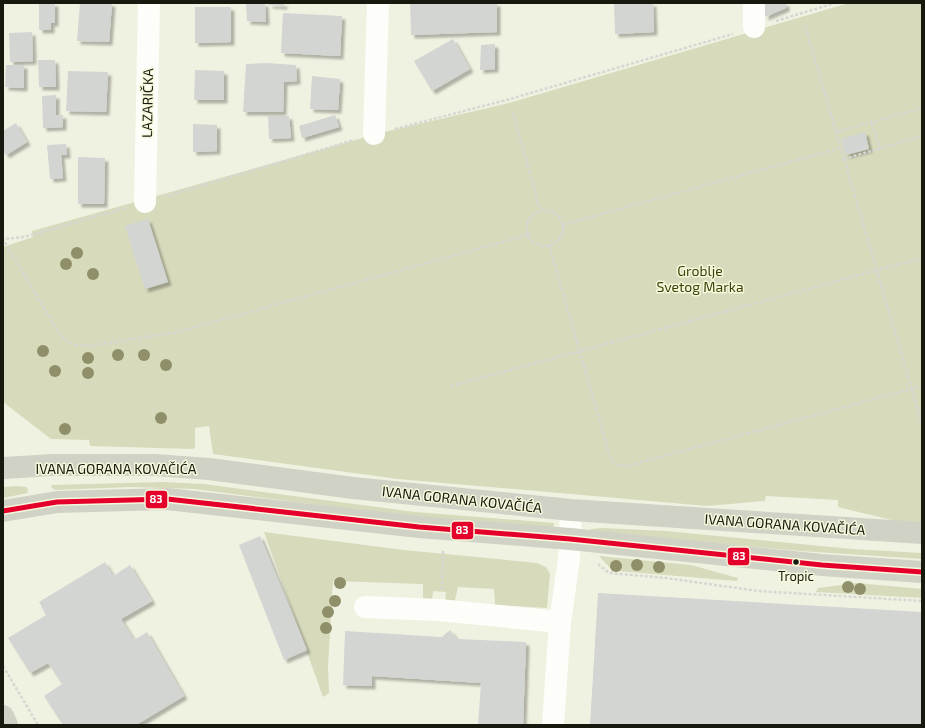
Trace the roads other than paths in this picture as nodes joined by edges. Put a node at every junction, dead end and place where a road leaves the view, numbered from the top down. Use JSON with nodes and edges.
{"nodes":[{"id":1,"x":149,"y":3,"type":"edge"},
{"id":2,"x":378,"y":3,"type":"edge"},
{"id":3,"x":754,"y":3,"type":"edge"},
{"id":4,"x":754,"y":27,"type":"road end"},
{"id":5,"x":374,"y":134,"type":"road end"},
{"id":6,"x":145,"y":202,"type":"road end"},
{"id":7,"x":3,"y":468,"type":"edge"},
{"id":8,"x":571,"y":510,"type":"junction"},
{"id":9,"x":3,"y":511,"type":"edge"},
{"id":10,"x":922,"y":533,"type":"edge"},
{"id":11,"x":570,"y":539,"type":"junction"},
{"id":12,"x":922,"y":572,"type":"edge"},
{"id":13,"x":365,"y":607,"type":"dead end"},
{"id":14,"x":560,"y":622,"type":"junction"},
{"id":15,"x":3,"y":716,"type":"edge"},
{"id":16,"x":7,"y":725,"type":"edge"},
{"id":17,"x":553,"y":725,"type":"edge"}],
"edges":[{"from":1,"to":6,"type":"street","name":"LAZARIČKA"},
{"from":2,"to":5,"type":"street"},
{"from":3,"to":4,"type":"street"},
{"from":7,"to":8,"type":"main road","name":"IVANA GORANA KOVAČIĆA"},
{"from":8,"to":10,"type":"main road","name":"IVANA GORANA KOVAČIĆA"},
{"from":8,"to":11,"type":"street"},
{"from":9,"to":11,"type":"main road","name":"IVANA GORANA KOVAČIĆA"},
{"from":11,"to":12,"type":"main road","name":"IVANA GORANA KOVAČIĆA"},
{"from":11,"to":14,"type":"street"},
{"from":13,"to":14,"type":"street"},
{"from":14,"to":17,"type":"street"},
{"from":15,"to":16,"type":"main road"}]}
